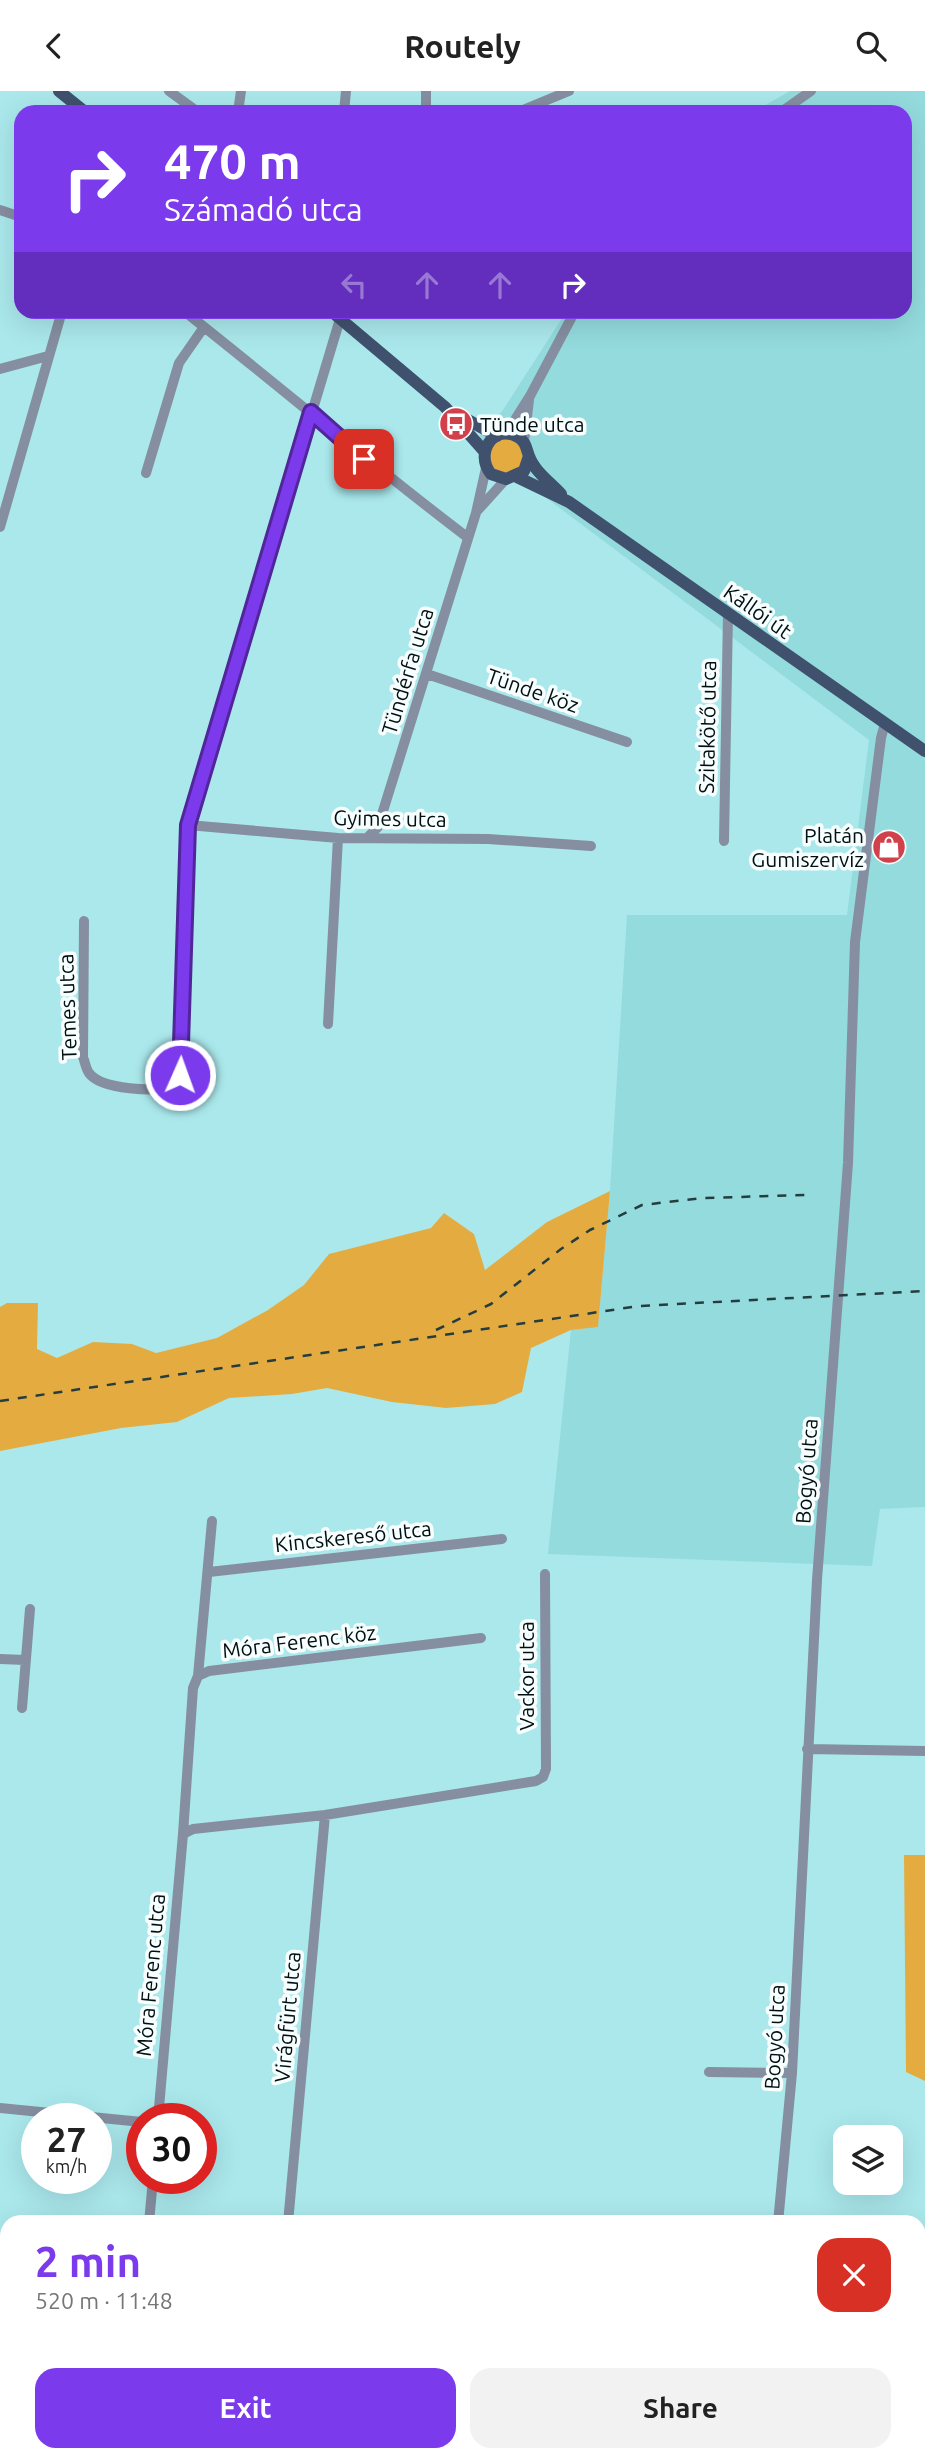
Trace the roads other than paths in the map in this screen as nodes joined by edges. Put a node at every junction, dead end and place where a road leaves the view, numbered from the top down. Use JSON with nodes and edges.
{"nodes":[{"id":1,"x":59,"y":91,"type":"edge"},
{"id":2,"x":169,"y":91,"type":"edge"},
{"id":3,"x":569,"y":91,"type":"edge"},
{"id":4,"x":811,"y":91,"type":"edge"},
{"id":5,"x":76,"y":105,"type":"edge"},
{"id":6,"x":188,"y":105,"type":"edge"},
{"id":7,"x":535,"y":105,"type":"edge"},
{"id":8,"x":791,"y":105,"type":"edge"},
{"id":9,"x":60,"y":319,"type":"edge"},
{"id":10,"x":194,"y":319,"type":"edge"},
{"id":11,"x":334,"y":319,"type":"edge"},
{"id":12,"x":340,"y":319,"type":"edge"},
{"id":13,"x":571,"y":319,"type":"edge"},
{"id":14,"x":204,"y":327,"type":"junction"},
{"id":15,"x":48,"y":356,"type":"junction"},
{"id":16,"x":0,"y":369,"type":"edge"},
{"id":17,"x":530,"y":396,"type":"junction"},
{"id":18,"x":445,"y":407,"type":"junction"},
{"id":19,"x":311,"y":412,"type":"junction"},
{"id":20,"x":501,"y":435,"type":"junction"},
{"id":21,"x":524,"y":442,"type":"junction"},
{"id":22,"x":484,"y":451,"type":"junction"},
{"id":23,"x":529,"y":456,"type":"junction"},
{"id":24,"x":486,"y":468,"type":"junction"},
{"id":25,"x":146,"y":473,"type":"dead end"},
{"id":26,"x":511,"y":478,"type":"junction"},
{"id":27,"x":569,"y":502,"type":"junction"},
{"id":28,"x":476,"y":513,"type":"junction"},
{"id":29,"x":0,"y":527,"type":"edge"},
{"id":30,"x":467,"y":537,"type":"junction"},
{"id":31,"x":728,"y":613,"type":"junction"},
{"id":32,"x":427,"y":674,"type":"junction"},
{"id":33,"x":886,"y":723,"type":"junction"},
{"id":34,"x":628,"y":743,"type":"dead end"},
{"id":35,"x":925,"y":751,"type":"edge"},
{"id":36,"x":188,"y":825,"type":"junction"},
{"id":37,"x":369,"y":837,"type":"junction"},
{"id":38,"x":338,"y":838,"type":"junction"},
{"id":39,"x":724,"y":841,"type":"dead end"},
{"id":40,"x":591,"y":846,"type":"dead end"},
{"id":41,"x":85,"y":921,"type":"dead end"},
{"id":42,"x":328,"y":1024,"type":"dead end"},
{"id":43,"x":212,"y":1521,"type":"dead end"},
{"id":44,"x":502,"y":1539,"type":"dead end"},
{"id":45,"x":209,"y":1572,"type":"junction"},
{"id":46,"x":545,"y":1574,"type":"dead end"},
{"id":47,"x":30,"y":1609,"type":"dead end"},
{"id":48,"x":481,"y":1638,"type":"dead end"},
{"id":49,"x":0,"y":1659,"type":"edge"},
{"id":50,"x":25,"y":1660,"type":"junction"},
{"id":51,"x":198,"y":1676,"type":"junction"},
{"id":52,"x":22,"y":1708,"type":"dead end"},
{"id":53,"x":807,"y":1749,"type":"junction"},
{"id":54,"x":925,"y":1751,"type":"edge"},
{"id":55,"x":325,"y":1815,"type":"junction"},
{"id":56,"x":183,"y":1834,"type":"junction"},
{"id":57,"x":709,"y":2072,"type":"dead end"},
{"id":58,"x":792,"y":2073,"type":"junction"},
{"id":59,"x":159,"y":2103,"type":"edge"},
{"id":60,"x":0,"y":2108,"type":"edge"},
{"id":61,"x":126,"y":2120,"type":"edge"},
{"id":62,"x":152,"y":2194,"type":"edge"},
{"id":63,"x":150,"y":2215,"type":"edge"},
{"id":64,"x":289,"y":2215,"type":"edge"},
{"id":65,"x":779,"y":2215,"type":"edge"}],
"edges":[{"from":1,"to":5,"type":"main road"},
{"from":2,"to":6,"type":"street"},
{"from":3,"to":7,"type":"street"},
{"from":4,"to":8,"type":"street"},
{"from":9,"to":15,"type":"street"},
{"from":10,"to":14,"type":"street"},
{"from":11,"to":19,"type":"street"},
{"from":12,"to":18,"type":"main road"},
{"from":13,"to":17,"type":"street"},
{"from":14,"to":19,"type":"street"},
{"from":14,"to":25,"type":"street"},
{"from":15,"to":16,"type":"street"},
{"from":15,"to":29,"type":"street"},
{"from":17,"to":20,"type":"street"},
{"from":17,"to":21,"type":"street"},
{"from":18,"to":20,"type":"main road"},
{"from":18,"to":22,"type":"main road"},
{"from":19,"to":30,"type":"street"},
{"from":19,"to":36,"type":"street"},
{"from":20,"to":21,"type":"main road"},
{"from":20,"to":22,"type":"main road"},
{"from":21,"to":23,"type":"main road","name":"Kállói út"},
{"from":22,"to":24,"type":"main road"},
{"from":23,"to":26,"type":"main road"},
{"from":23,"to":27,"type":"main road","name":"Kállói út"},
{"from":24,"to":26,"type":"main road","name":"Kállói út"},
{"from":24,"to":28,"type":"street","name":"Tündérfa utca"},
{"from":26,"to":27,"type":"main road","name":"Kállói út"},
{"from":26,"to":28,"type":"street","name":"Tündérfa utca"},
{"from":27,"to":31,"type":"main road","name":"Kállói út"},
{"from":28,"to":30,"type":"street","name":"Tündérfa utca"},
{"from":30,"to":32,"type":"street","name":"Tündérfa utca"},
{"from":31,"to":33,"type":"main road","name":"Kállói út"},
{"from":31,"to":39,"type":"street","name":"Szitakötő utca"},
{"from":32,"to":34,"type":"street","name":"Tünde köz"},
{"from":32,"to":37,"type":"street","name":"Tündérfa utca"},
{"from":33,"to":35,"type":"main road","name":"Kállói út"},
{"from":33,"to":53,"type":"street","name":"Bogyó utca"},
{"from":36,"to":38,"type":"street","name":"Gyimes utca"},
{"from":36,"to":41,"type":"street","name":"Temes utca"},
{"from":37,"to":38,"type":"street","name":"Gyimes utca"},
{"from":37,"to":40,"type":"street","name":"Gyimes utca"},
{"from":38,"to":42,"type":"street"},
{"from":43,"to":45,"type":"street"},
{"from":44,"to":45,"type":"street","name":"Kincskereső utca"},
{"from":45,"to":51,"type":"street"},
{"from":46,"to":55,"type":"street","name":"Vackor utca"},
{"from":47,"to":50,"type":"street"},
{"from":48,"to":51,"type":"street","name":"Móra Ferenc köz"},
{"from":49,"to":50,"type":"street"},
{"from":50,"to":52,"type":"street"},
{"from":51,"to":56,"type":"street","name":"Móra Ferenc köz"},
{"from":53,"to":54,"type":"street"},
{"from":53,"to":58,"type":"street","name":"Bogyó utca"},
{"from":55,"to":56,"type":"street"},
{"from":55,"to":64,"type":"street","name":"Virágfürt utca"},
{"from":56,"to":59,"type":"street","name":"Móra Ferenc utca"},
{"from":57,"to":58,"type":"street"},
{"from":58,"to":65,"type":"street","name":"Bogyó utca"},
{"from":60,"to":61,"type":"street"},
{"from":62,"to":63,"type":"street"}]}
